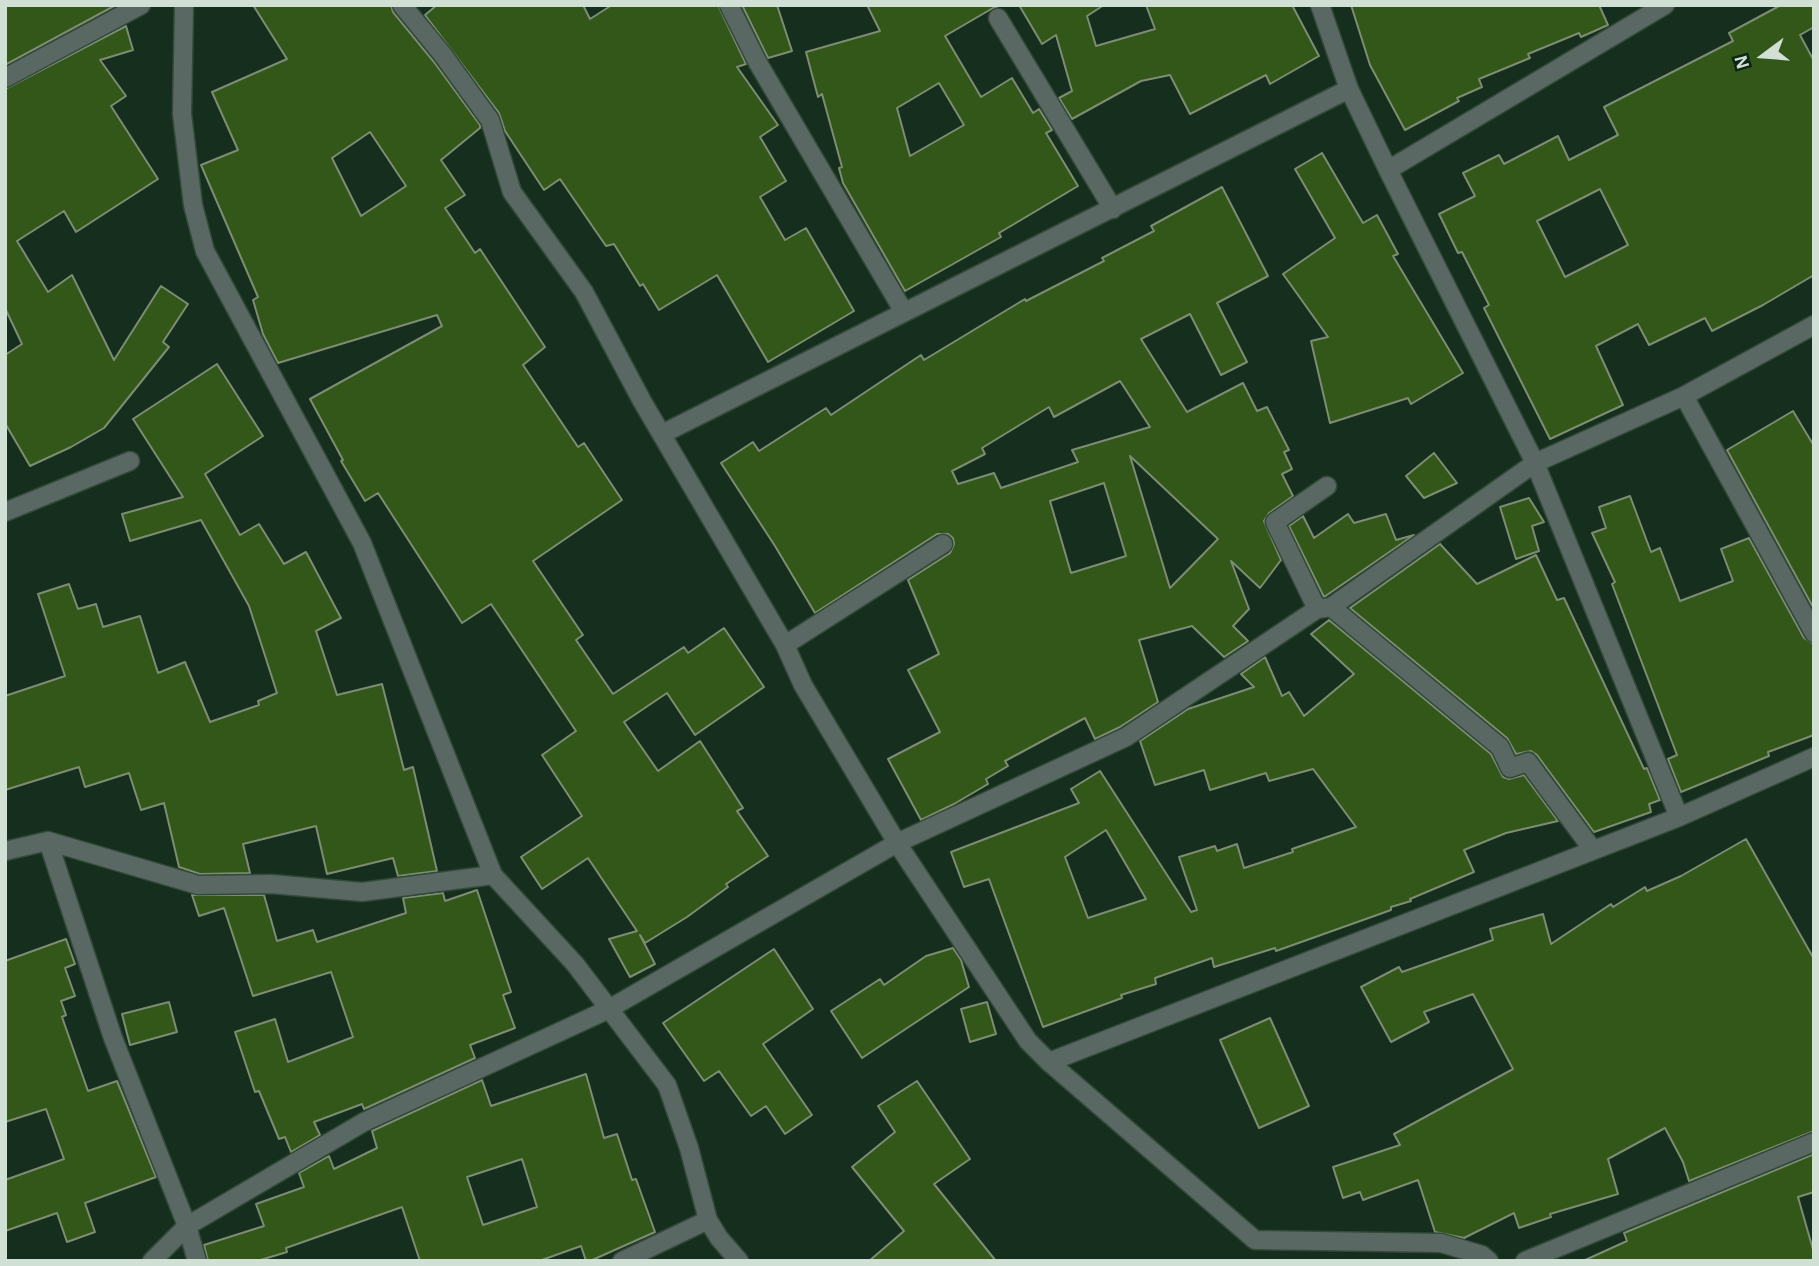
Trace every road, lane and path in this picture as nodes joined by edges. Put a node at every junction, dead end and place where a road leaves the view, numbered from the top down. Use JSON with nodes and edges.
{"nodes":[{"id":1,"x":141,"y":5,"type":"edge"},
{"id":2,"x":184,"y":5,"type":"edge"},
{"id":3,"x":402,"y":5,"type":"edge"},
{"id":4,"x":729,"y":5,"type":"edge"},
{"id":5,"x":1320,"y":5,"type":"edge"},
{"id":6,"x":1665,"y":5,"type":"edge"},
{"id":7,"x":998,"y":18,"type":"dead end"},
{"id":8,"x":5,"y":78,"type":"edge"},
{"id":9,"x":1349,"y":89,"type":"junction"},
{"id":10,"x":1388,"y":170,"type":"junction"},
{"id":11,"x":1113,"y":209,"type":"junction"},
{"id":12,"x":904,"y":312,"type":"junction"},
{"id":13,"x":1814,"y":325,"type":"edge"},
{"id":14,"x":1684,"y":396,"type":"junction"},
{"id":15,"x":662,"y":434,"type":"junction"},
{"id":16,"x":130,"y":461,"type":"dead end"},
{"id":17,"x":1535,"y":463,"type":"junction"},
{"id":18,"x":1326,"y":486,"type":"dead end"},
{"id":19,"x":5,"y":512,"type":"edge"},
{"id":20,"x":943,"y":544,"type":"dead end"},
{"id":21,"x":1324,"y":608,"type":"junction"},
{"id":22,"x":1814,"y":633,"type":"edge"},
{"id":23,"x":785,"y":645,"type":"junction"},
{"id":24,"x":1814,"y":757,"type":"edge"},
{"id":25,"x":1679,"y":817,"type":"junction"},
{"id":26,"x":48,"y":841,"type":"junction"},
{"id":27,"x":897,"y":843,"type":"junction"},
{"id":28,"x":1593,"y":850,"type":"junction"},
{"id":29,"x":5,"y":851,"type":"edge"},
{"id":30,"x":493,"y":875,"type":"junction"},
{"id":31,"x":607,"y":1010,"type":"junction"},
{"id":32,"x":1049,"y":1062,"type":"junction"},
{"id":33,"x":1814,"y":1142,"type":"edge"},
{"id":34,"x":708,"y":1220,"type":"junction"},
{"id":35,"x":187,"y":1226,"type":"junction"},
{"id":36,"x":152,"y":1261,"type":"edge"},
{"id":37,"x":197,"y":1261,"type":"edge"},
{"id":38,"x":622,"y":1261,"type":"edge"},
{"id":39,"x":740,"y":1261,"type":"edge"},
{"id":40,"x":1489,"y":1261,"type":"edge"},
{"id":41,"x":1525,"y":1261,"type":"edge"}],
"edges":[{"from":1,"to":8,"type":"street"},
{"from":2,"to":30,"type":"street"},
{"from":3,"to":15,"type":"street"},
{"from":4,"to":12,"type":"street"},
{"from":5,"to":9,"type":"street"},
{"from":6,"to":10,"type":"street"},
{"from":7,"to":11,"type":"street"},
{"from":9,"to":10,"type":"street"},
{"from":9,"to":11,"type":"street"},
{"from":10,"to":17,"type":"street"},
{"from":11,"to":12,"type":"street"},
{"from":12,"to":15,"type":"street"},
{"from":13,"to":14,"type":"street"},
{"from":14,"to":17,"type":"street"},
{"from":14,"to":22,"type":"street"},
{"from":15,"to":23,"type":"street"},
{"from":16,"to":19,"type":"street"},
{"from":17,"to":21,"type":"street"},
{"from":17,"to":25,"type":"street"},
{"from":18,"to":21,"type":"street"},
{"from":20,"to":23,"type":"street"},
{"from":21,"to":27,"type":"street"},
{"from":21,"to":28,"type":"street"},
{"from":23,"to":27,"type":"street"},
{"from":24,"to":25,"type":"street"},
{"from":25,"to":28,"type":"street"},
{"from":26,"to":29,"type":"street"},
{"from":26,"to":30,"type":"street"},
{"from":26,"to":35,"type":"street"},
{"from":27,"to":31,"type":"street"},
{"from":27,"to":32,"type":"street"},
{"from":28,"to":32,"type":"street"},
{"from":30,"to":31,"type":"street"},
{"from":31,"to":34,"type":"street"},
{"from":31,"to":35,"type":"street"},
{"from":32,"to":40,"type":"street"},
{"from":33,"to":41,"type":"street"},
{"from":34,"to":38,"type":"street"},
{"from":34,"to":39,"type":"street"},
{"from":35,"to":36,"type":"street"},
{"from":35,"to":37,"type":"street"}]}
